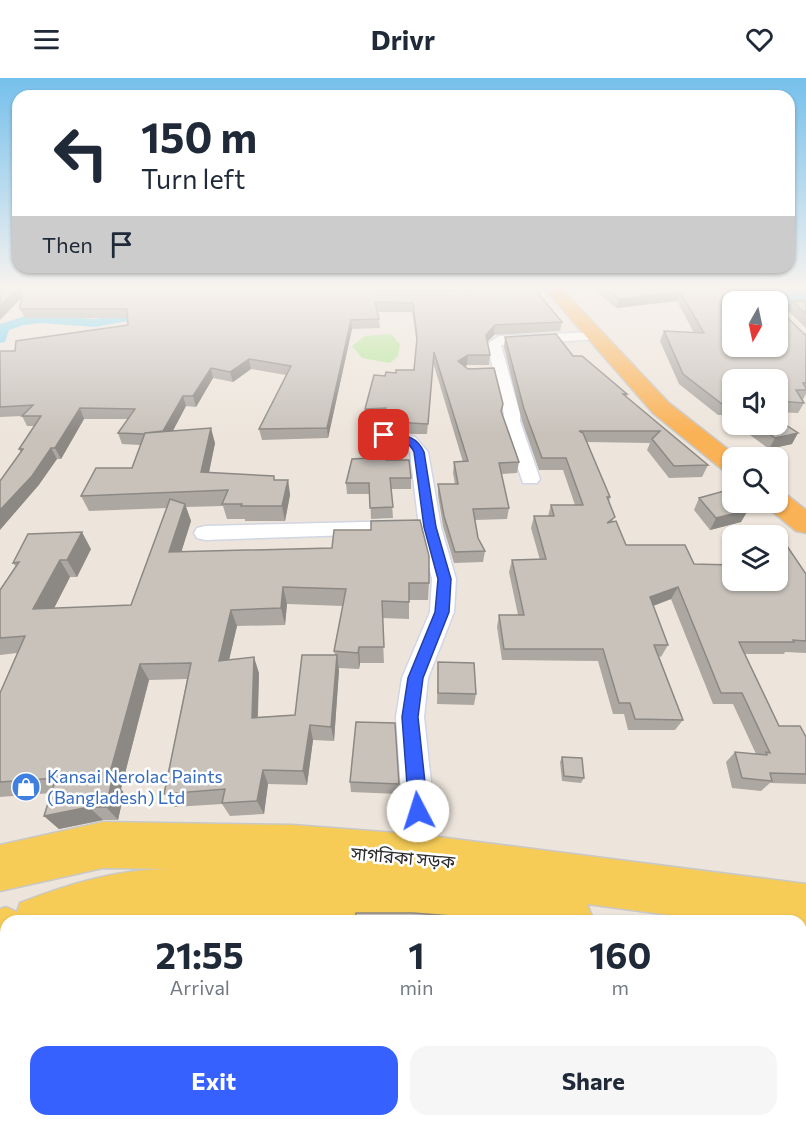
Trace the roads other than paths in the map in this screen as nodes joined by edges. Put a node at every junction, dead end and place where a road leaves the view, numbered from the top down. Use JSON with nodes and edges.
{"nodes":[{"id":1,"x":595,"y":336,"type":"joint"},
{"id":2,"x":605,"y":336,"type":"edge"},
{"id":3,"x":384,"y":435,"type":"dead end"},
{"id":4,"x":725,"y":447,"type":"edge"},
{"id":5,"x":722,"y":457,"type":"edge"},
{"id":6,"x":530,"y":479,"type":"dead end"},
{"id":7,"x":788,"y":496,"type":"edge"},
{"id":8,"x":788,"y":510,"type":"edge"},
{"id":9,"x":806,"y":510,"type":"edge"},
{"id":10,"x":806,"y":524,"type":"edge"},
{"id":11,"x":430,"y":527,"type":"junction"},
{"id":12,"x":205,"y":533,"type":"dead end"},
{"id":13,"x":0,"y":868,"type":"edge"},
{"id":14,"x":423,"y":880,"type":"junction"},
{"id":15,"x":806,"y":909,"type":"edge"},
{"id":16,"x":55,"y":915,"type":"edge"},
{"id":17,"x":548,"y":915,"type":"edge"}],
"edges":[{"from":1,"to":5,"type":"highway"},
{"from":1,"to":6,"type":"street"},
{"from":2,"to":4,"type":"highway"},
{"from":3,"to":11,"type":"street"},
{"from":7,"to":9,"type":"highway"},
{"from":8,"to":10,"type":"highway"},
{"from":11,"to":12,"type":"street"},
{"from":11,"to":14,"type":"street"},
{"from":13,"to":14,"type":"main road","name":"সাগরিকা সড়ক"},
{"from":14,"to":15,"type":"main road","name":"সাগরিকা সড়ক"},
{"from":14,"to":16,"type":"main road","name":"সাগরিকা সড়ক"},
{"from":14,"to":17,"type":"main road","name":"সাগরিকা সড়ক"}]}
